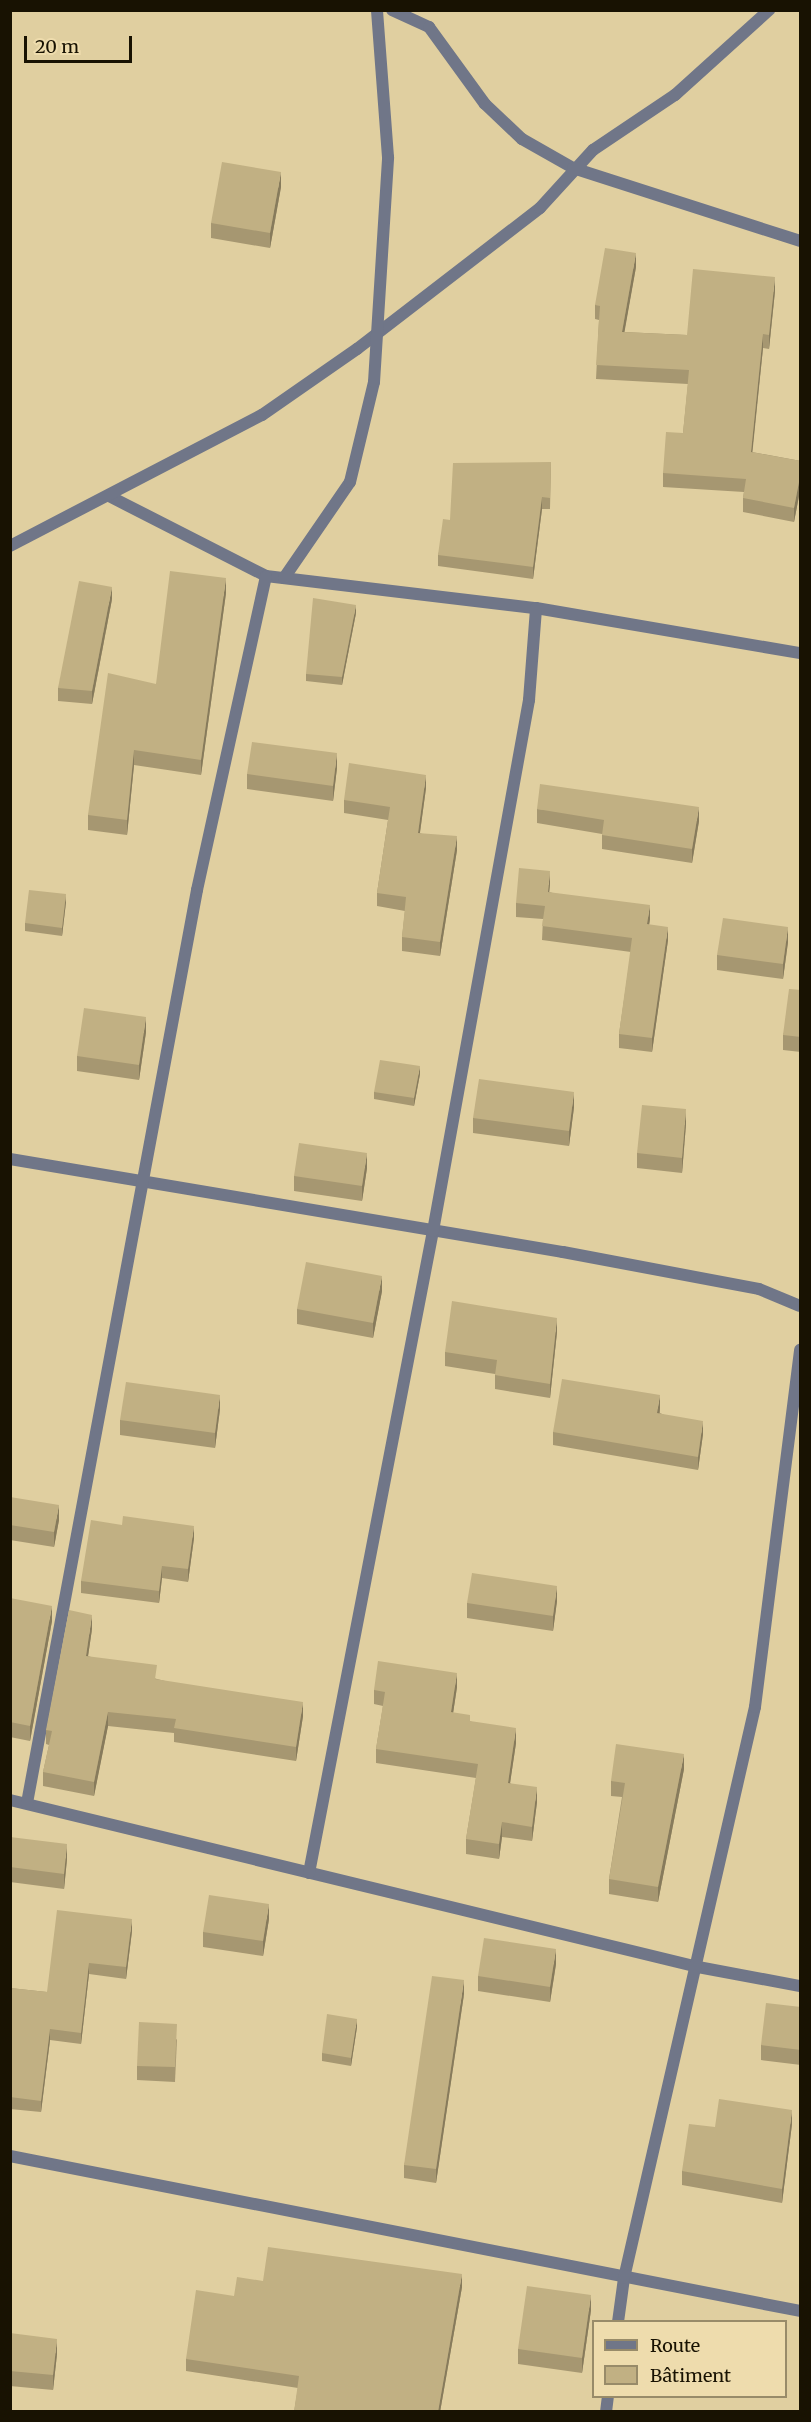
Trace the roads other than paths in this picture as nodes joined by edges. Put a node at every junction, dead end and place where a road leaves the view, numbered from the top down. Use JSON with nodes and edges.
{"nodes":[{"id":1,"x":377,"y":10,"type":"edge"},
{"id":2,"x":392,"y":10,"type":"edge"},
{"id":3,"x":769,"y":10,"type":"edge"},
{"id":4,"x":573,"y":168,"type":"junction"},
{"id":5,"x":801,"y":241,"type":"edge"},
{"id":6,"x":379,"y":331,"type":"junction"},
{"id":7,"x":109,"y":496,"type":"junction"},
{"id":8,"x":10,"y":546,"type":"edge"},
{"id":9,"x":266,"y":576,"type":"junction"},
{"id":10,"x":284,"y":578,"type":"junction"},
{"id":11,"x":536,"y":608,"type":"junction"},
{"id":12,"x":801,"y":652,"type":"edge"},
{"id":13,"x":10,"y":1160,"type":"edge"},
{"id":14,"x":144,"y":1179,"type":"junction"},
{"id":15,"x":433,"y":1231,"type":"junction"},
{"id":16,"x":801,"y":1306,"type":"edge"},
{"id":17,"x":801,"y":1350,"type":"edge"},
{"id":18,"x":10,"y":1800,"type":"edge"},
{"id":19,"x":27,"y":1803,"type":"junction"},
{"id":20,"x":309,"y":1873,"type":"junction"},
{"id":21,"x":698,"y":1967,"type":"junction"},
{"id":22,"x":801,"y":1986,"type":"edge"},
{"id":23,"x":10,"y":2156,"type":"edge"},
{"id":24,"x":624,"y":2278,"type":"junction"},
{"id":25,"x":801,"y":2311,"type":"edge"},
{"id":26,"x":618,"y":2320,"type":"edge"}],
"edges":[{"from":1,"to":6,"type":"street"},
{"from":2,"to":4,"type":"street"},
{"from":3,"to":4,"type":"street"},
{"from":4,"to":5,"type":"street"},
{"from":4,"to":6,"type":"street"},
{"from":6,"to":7,"type":"street"},
{"from":6,"to":10,"type":"street"},
{"from":7,"to":8,"type":"street"},
{"from":7,"to":9,"type":"street"},
{"from":9,"to":10,"type":"street"},
{"from":9,"to":14,"type":"street"},
{"from":10,"to":11,"type":"street"},
{"from":11,"to":12,"type":"street"},
{"from":11,"to":15,"type":"street"},
{"from":13,"to":14,"type":"street"},
{"from":14,"to":15,"type":"street"},
{"from":14,"to":19,"type":"street"},
{"from":15,"to":16,"type":"street"},
{"from":15,"to":20,"type":"street"},
{"from":17,"to":21,"type":"street"},
{"from":18,"to":19,"type":"street"},
{"from":19,"to":20,"type":"street"},
{"from":20,"to":21,"type":"street"},
{"from":21,"to":22,"type":"street"},
{"from":21,"to":24,"type":"street"},
{"from":23,"to":24,"type":"street"},
{"from":24,"to":25,"type":"street"},
{"from":24,"to":26,"type":"street"}]}
